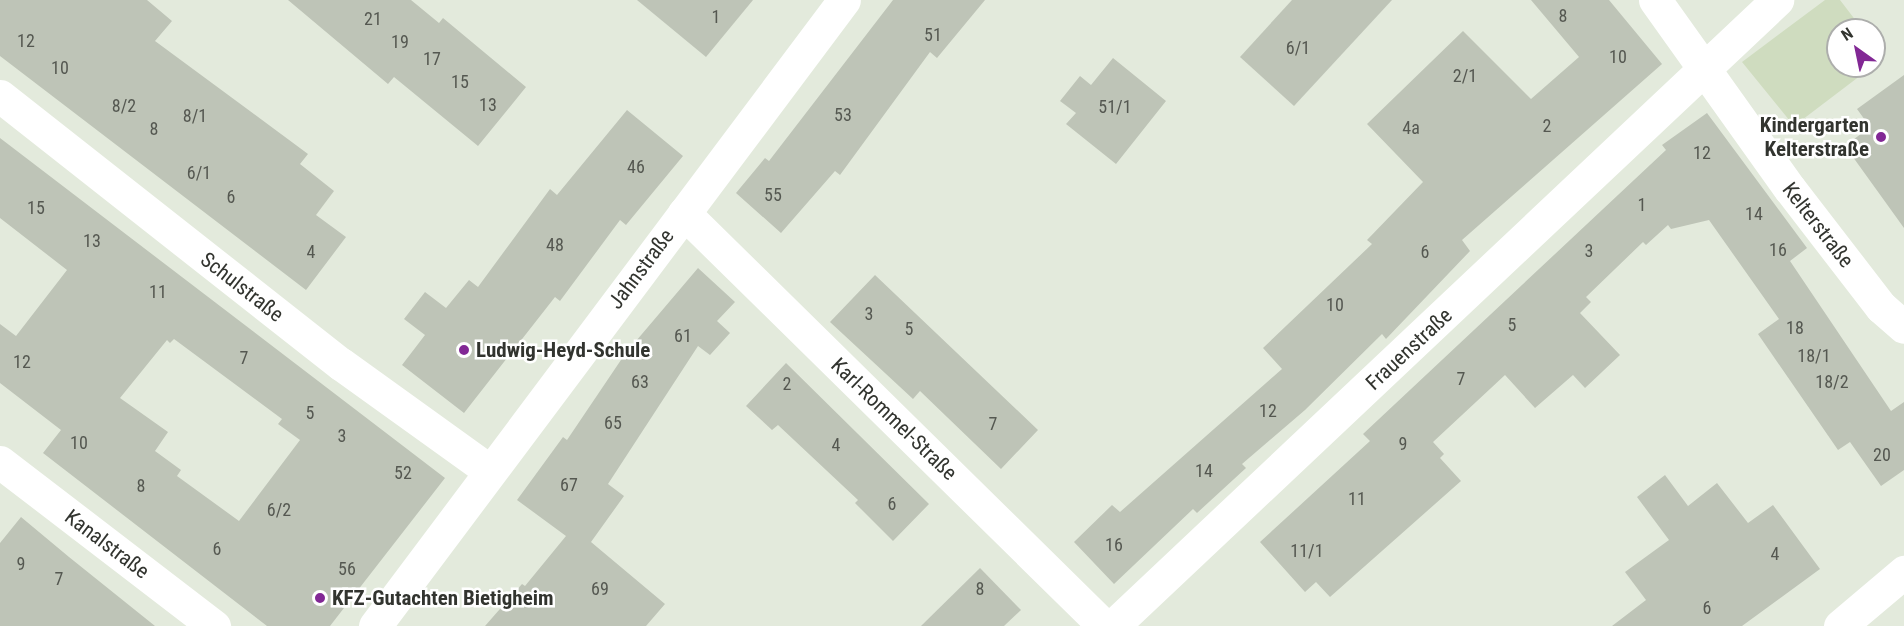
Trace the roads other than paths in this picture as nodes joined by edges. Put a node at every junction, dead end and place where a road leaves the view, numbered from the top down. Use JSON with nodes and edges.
{"nodes":[{"id":1,"x":844,"y":0,"type":"edge"},
{"id":2,"x":1655,"y":0,"type":"edge"},
{"id":3,"x":1777,"y":0,"type":"edge"},
{"id":4,"x":1702,"y":70,"type":"junction"},
{"id":5,"x":0,"y":96,"type":"edge"},
{"id":6,"x":684,"y":213,"type":"junction"},
{"id":7,"x":1904,"y":327,"type":"edge"},
{"id":8,"x":0,"y":462,"type":"edge"},
{"id":9,"x":490,"y":471,"type":"junction"},
{"id":10,"x":1904,"y":572,"type":"edge"},
{"id":11,"x":214,"y":626,"type":"edge"},
{"id":12,"x":375,"y":626,"type":"edge"},
{"id":13,"x":1104,"y":626,"type":"edge"},
{"id":14,"x":1113,"y":626,"type":"edge"},
{"id":15,"x":1840,"y":626,"type":"edge"}],
"edges":[{"from":1,"to":6,"type":"street","name":"Jahnstraße"},
{"from":2,"to":4,"type":"street","name":"Kelterstraße"},
{"from":3,"to":4,"type":"street","name":"Frauenstraße"},
{"from":4,"to":7,"type":"street","name":"Kelterstraße"},
{"from":4,"to":14,"type":"street","name":"Frauenstraße"},
{"from":5,"to":9,"type":"street","name":"Schulstraße"},
{"from":6,"to":9,"type":"street","name":"Jahnstraße"},
{"from":6,"to":13,"type":"street","name":"Karl-Rommel-Straße"},
{"from":8,"to":11,"type":"street","name":"Kanalstraße"},
{"from":9,"to":12,"type":"street","name":"Jahnstraße"},
{"from":10,"to":15,"type":"street"}]}
